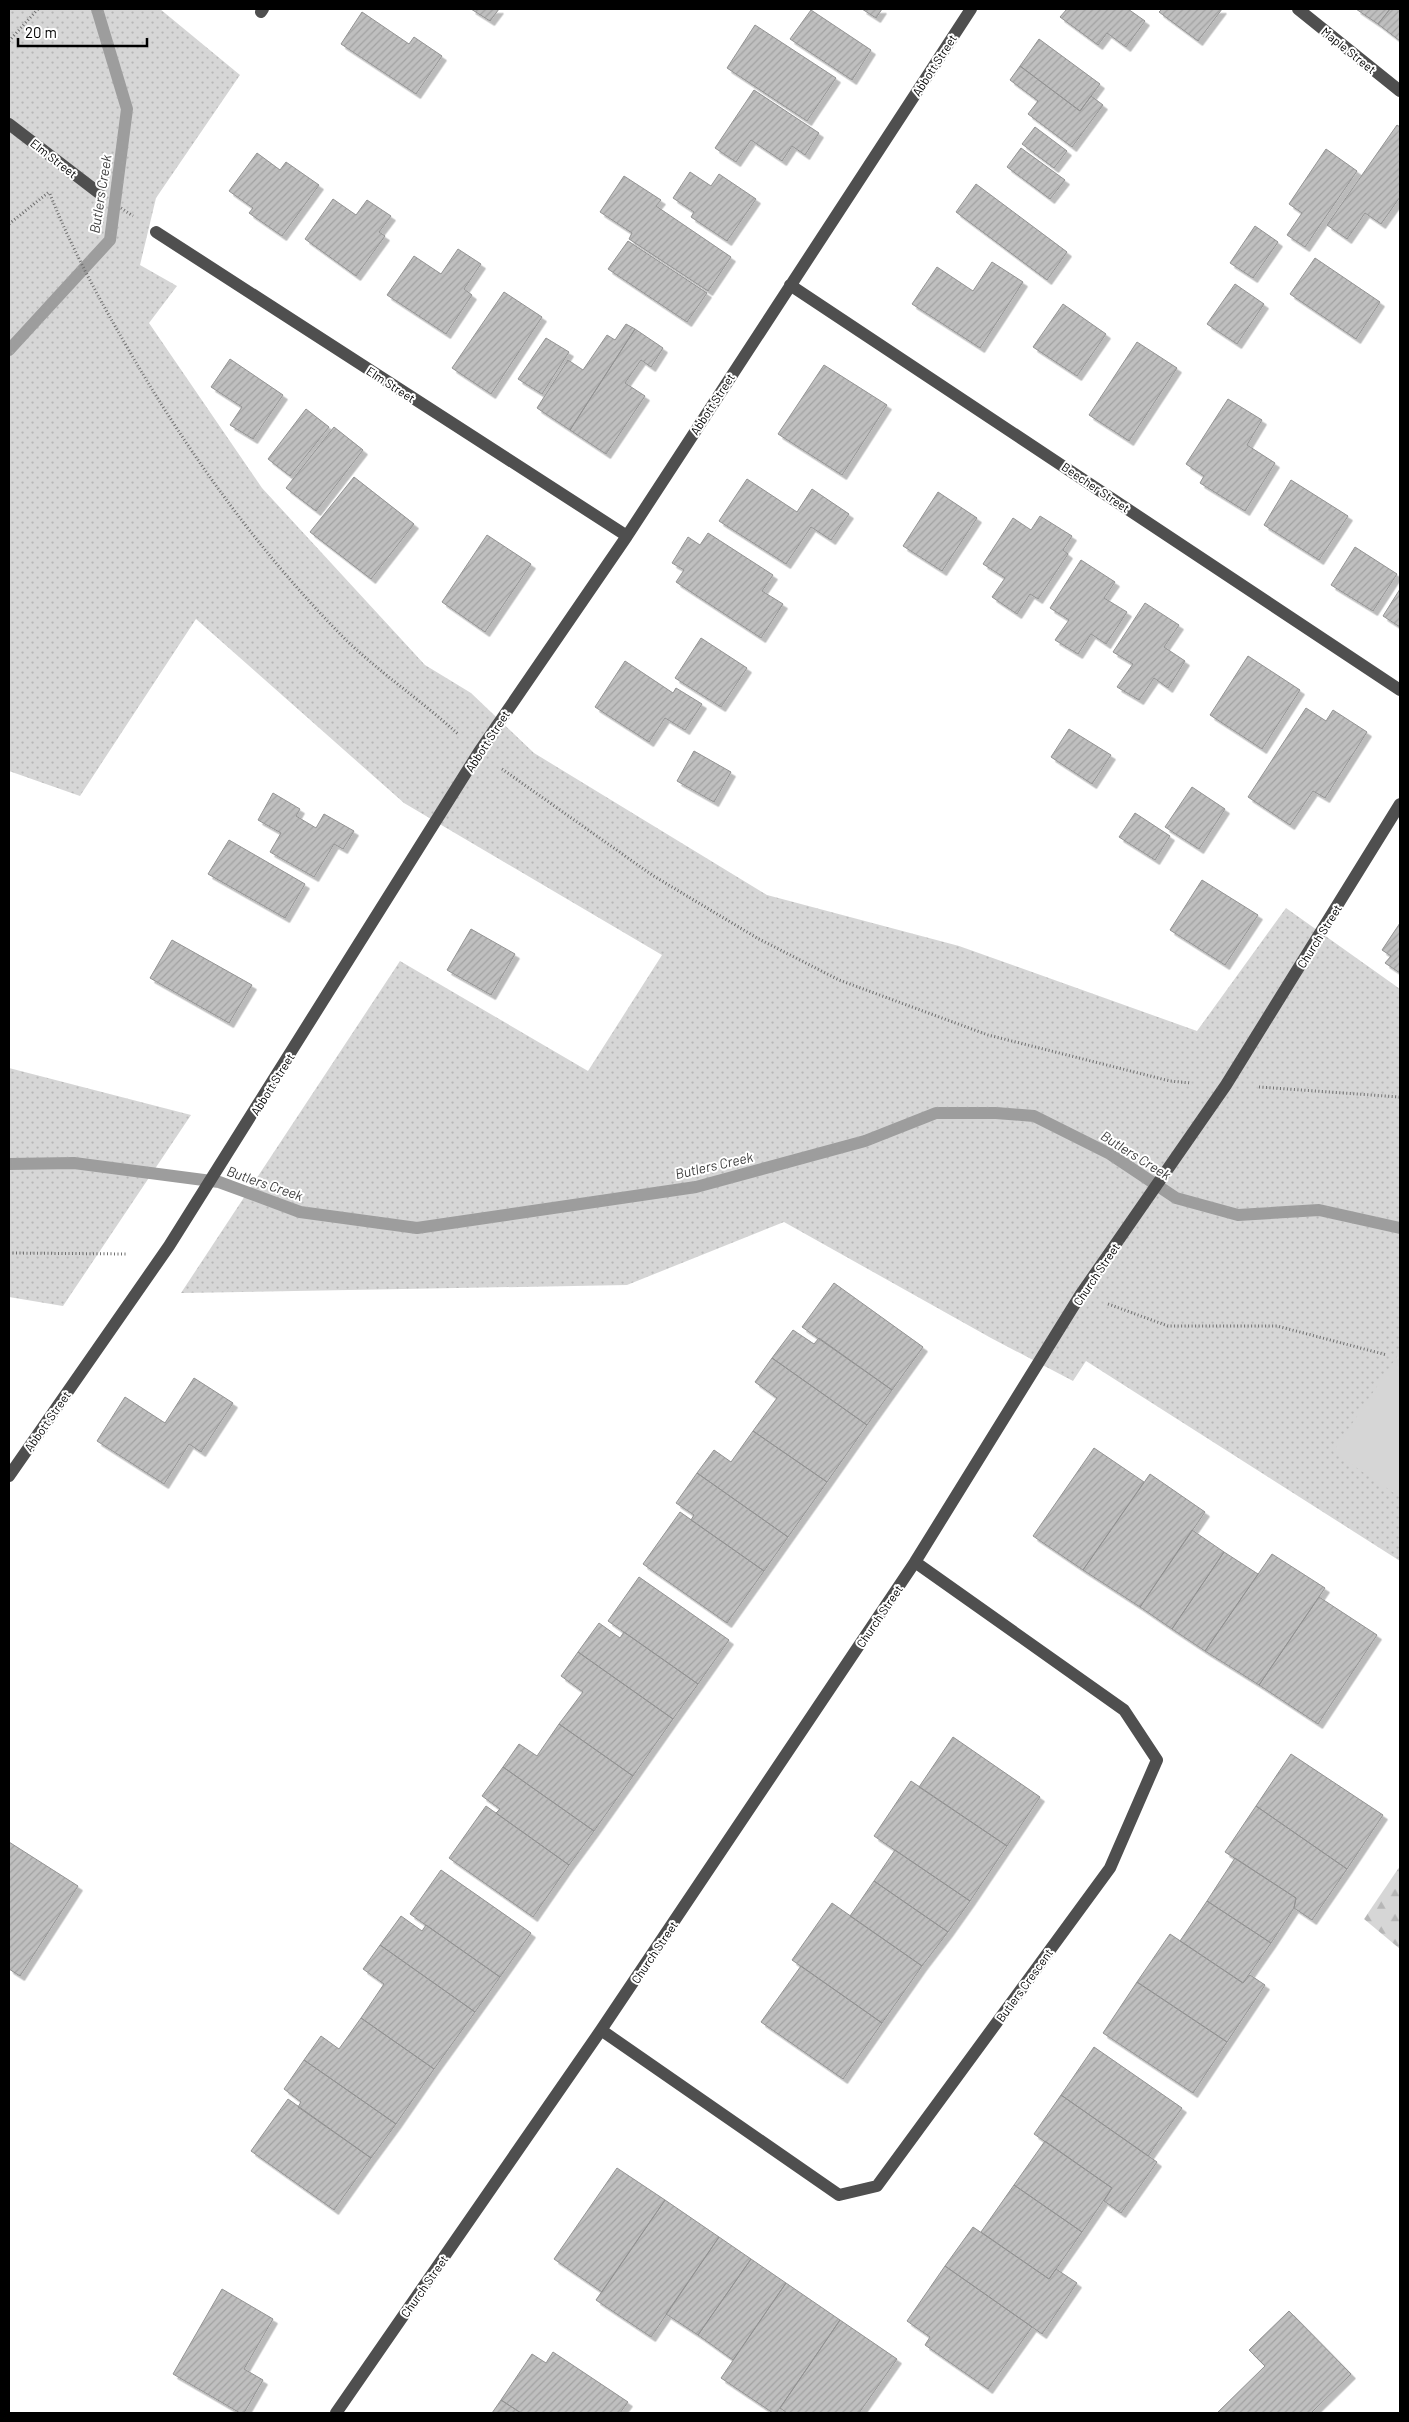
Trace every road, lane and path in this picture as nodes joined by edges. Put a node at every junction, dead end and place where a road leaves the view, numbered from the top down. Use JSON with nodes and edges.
{"nodes":[{"id":1,"x":38,"y":9,"type":"edge"},
{"id":2,"x":971,"y":9,"type":"edge"},
{"id":3,"x":1298,"y":9,"type":"edge"},
{"id":4,"x":9,"y":41,"type":"edge"},
{"id":5,"x":1400,"y":90,"type":"edge"},
{"id":6,"x":9,"y":124,"type":"edge"},
{"id":7,"x":50,"y":192,"type":"dead end"},
{"id":8,"x":99,"y":193,"type":"joint"},
{"id":9,"x":9,"y":224,"type":"edge"},
{"id":10,"x":156,"y":232,"type":"joint"},
{"id":11,"x":66,"y":234,"type":"dead end"},
{"id":12,"x":790,"y":285,"type":"junction"},
{"id":13,"x":627,"y":536,"type":"junction"},
{"id":14,"x":1400,"y":690,"type":"edge"},
{"id":15,"x":479,"y":752,"type":"junction"},
{"id":16,"x":1400,"y":804,"type":"edge"},
{"id":17,"x":1226,"y":1086,"type":"junction"},
{"id":18,"x":1400,"y":1097,"type":"edge"},
{"id":19,"x":166,"y":1250,"type":"junction"},
{"id":20,"x":9,"y":1253,"type":"edge"},
{"id":21,"x":1081,"y":1294,"type":"junction"},
{"id":22,"x":1387,"y":1355,"type":"dead end"},
{"id":23,"x":9,"y":1476,"type":"edge"},
{"id":24,"x":915,"y":1562,"type":"junction"},
{"id":25,"x":601,"y":2030,"type":"junction"},
{"id":26,"x":336,"y":2413,"type":"edge"}],
"edges":[{"from":1,"to":4,"type":"path"},
{"from":2,"to":12,"type":"street","name":"Abbott Street"},
{"from":3,"to":5,"type":"street","name":"Maple Street"},
{"from":6,"to":8,"type":"street","name":"Elm Street"},
{"from":7,"to":9,"type":"path"},
{"from":8,"to":10,"type":"path"},
{"from":10,"to":13,"type":"street","name":"Elm Street"},
{"from":11,"to":15,"type":"path"},
{"from":12,"to":13,"type":"street","name":"Abbott Street"},
{"from":12,"to":14,"type":"street","name":"Beecher Street"},
{"from":13,"to":15,"type":"street","name":"Abbott Street"},
{"from":15,"to":17,"type":"path"},
{"from":15,"to":19,"type":"street","name":"Abbott Street"},
{"from":16,"to":17,"type":"street","name":"Church Street"},
{"from":17,"to":18,"type":"path"},
{"from":17,"to":21,"type":"street","name":"Church Street"},
{"from":19,"to":20,"type":"path"},
{"from":19,"to":23,"type":"street","name":"Abbott Street"},
{"from":21,"to":22,"type":"path"},
{"from":21,"to":24,"type":"street","name":"Church Street"},
{"from":24,"to":25,"type":"street","name":"Church Street"},
{"from":24,"to":25,"type":"street","name":"Butlers Crescent"},
{"from":25,"to":26,"type":"street","name":"Church Street"}]}
